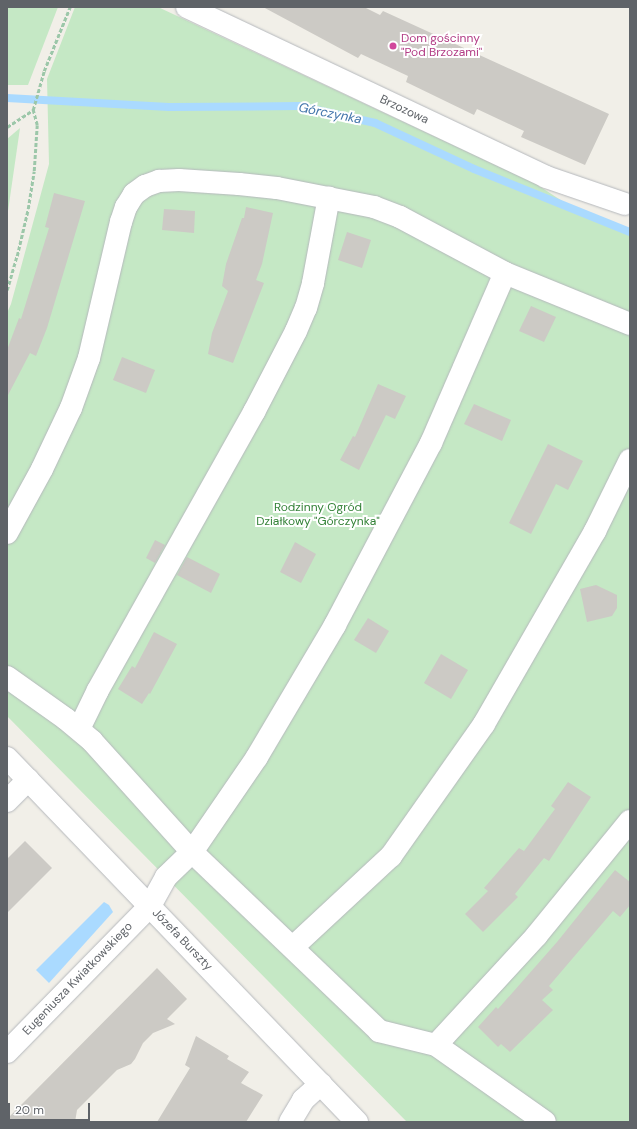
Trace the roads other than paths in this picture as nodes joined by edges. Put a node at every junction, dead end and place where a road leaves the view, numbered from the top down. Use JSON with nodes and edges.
{"nodes":[{"id":1,"x":187,"y":7,"type":"edge"},
{"id":2,"x":330,"y":197,"type":"junction"},
{"id":3,"x":625,"y":204,"type":"dead end"},
{"id":4,"x":505,"y":273,"type":"junction"},
{"id":5,"x":630,"y":324,"type":"edge"},
{"id":6,"x":630,"y":460,"type":"edge"},
{"id":7,"x":7,"y":533,"type":"edge"},
{"id":8,"x":7,"y":677,"type":"edge"},
{"id":9,"x":79,"y":730,"type":"junction"},
{"id":10,"x":7,"y":758,"type":"edge"},
{"id":11,"x":28,"y":780,"type":"junction"},
{"id":12,"x":7,"y":801,"type":"edge"},
{"id":13,"x":630,"y":821,"type":"edge"},
{"id":14,"x":192,"y":852,"type":"junction"},
{"id":15,"x":150,"y":906,"type":"junction"},
{"id":16,"x":293,"y":947,"type":"junction"},
{"id":17,"x":436,"y":1045,"type":"junction"},
{"id":18,"x":7,"y":1052,"type":"edge"},
{"id":19,"x":321,"y":1084,"type":"junction"},
{"id":20,"x":290,"y":1122,"type":"edge"},
{"id":21,"x":357,"y":1122,"type":"edge"},
{"id":22,"x":545,"y":1122,"type":"edge"}],
"edges":[{"from":1,"to":3,"type":"street","name":"Brzozowa"},
{"from":2,"to":4,"type":"street"},
{"from":2,"to":7,"type":"street"},
{"from":2,"to":9,"type":"street"},
{"from":4,"to":5,"type":"street"},
{"from":4,"to":14,"type":"street","name":"Eugeniusza Kwiatkowskiego"},
{"from":6,"to":16,"type":"street"},
{"from":8,"to":9,"type":"street"},
{"from":9,"to":14,"type":"street"},
{"from":10,"to":11,"type":"street","name":"Józefa Burszty"},
{"from":11,"to":12,"type":"street"},
{"from":11,"to":15,"type":"street","name":"Józefa Burszty"},
{"from":13,"to":17,"type":"street"},
{"from":14,"to":15,"type":"street","name":"Eugeniusza Kwiatkowskiego"},
{"from":14,"to":16,"type":"street"},
{"from":15,"to":18,"type":"street","name":"Eugeniusza Kwiatkowskiego"},
{"from":15,"to":19,"type":"street","name":"Józefa Burszty"},
{"from":16,"to":17,"type":"street"},
{"from":17,"to":22,"type":"street"},
{"from":19,"to":20,"type":"street"},
{"from":19,"to":21,"type":"street","name":"Józefa Burszty"}]}
